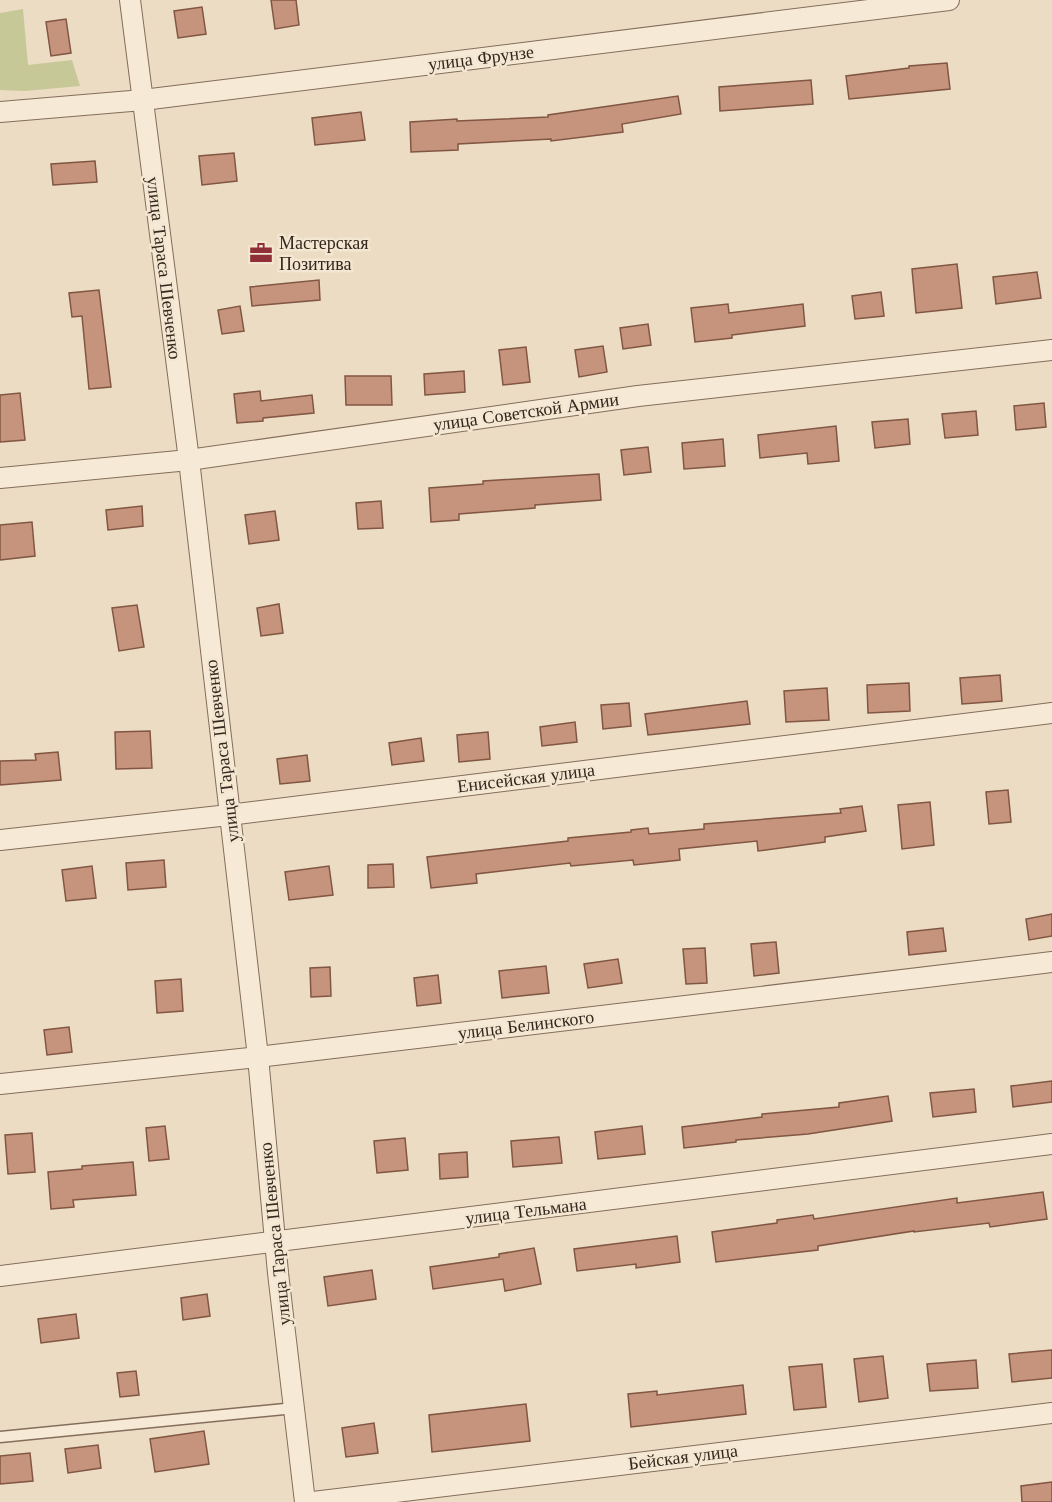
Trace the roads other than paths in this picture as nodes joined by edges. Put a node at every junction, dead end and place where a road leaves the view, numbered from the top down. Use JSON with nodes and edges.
{"nodes":[{"id":1,"x":130,"y":0,"type":"edge"},
{"id":2,"x":949,"y":0,"type":"edge"},
{"id":3,"x":143,"y":100,"type":"junction"},
{"id":4,"x":4,"y":109,"type":"edge"},
{"id":5,"x":1052,"y":350,"type":"edge"},
{"id":6,"x":189,"y":460,"type":"junction"},
{"id":7,"x":0,"y":478,"type":"edge"},
{"id":8,"x":1052,"y":713,"type":"edge"},
{"id":9,"x":229,"y":814,"type":"junction"},
{"id":10,"x":0,"y":840,"type":"edge"},
{"id":11,"x":1052,"y":962,"type":"edge"},
{"id":12,"x":258,"y":1057,"type":"junction"},
{"id":13,"x":0,"y":1084,"type":"edge"},
{"id":14,"x":1052,"y":1144,"type":"edge"},
{"id":15,"x":275,"y":1242,"type":"junction"},
{"id":16,"x":0,"y":1276,"type":"edge"},
{"id":17,"x":295,"y":1408,"type":"junction"},
{"id":18,"x":1052,"y":1413,"type":"edge"},
{"id":19,"x":0,"y":1437,"type":"edge"},
{"id":20,"x":305,"y":1502,"type":"edge"},
{"id":21,"x":313,"y":1502,"type":"edge"}],
"edges":[{"from":1,"to":3,"type":"street","name":"улица Тараса Шевченко"},
{"from":2,"to":3,"type":"street","name":"улица Фрунзе"},
{"from":3,"to":4,"type":"street","name":"улица Фрунзе"},
{"from":3,"to":6,"type":"street","name":"улица Тараса Шевченко"},
{"from":5,"to":6,"type":"street","name":"улица Советской Армии"},
{"from":6,"to":7,"type":"street","name":"улица Советской Армии"},
{"from":6,"to":9,"type":"street","name":"улица Тараса Шевченко"},
{"from":8,"to":9,"type":"street","name":"Енисейская улица"},
{"from":9,"to":10,"type":"street","name":"Енисейская улица"},
{"from":9,"to":12,"type":"street","name":"улица Тараса Шевченко"},
{"from":11,"to":12,"type":"street","name":"улица Белинского"},
{"from":12,"to":13,"type":"street","name":"улица Белинского"},
{"from":12,"to":15,"type":"street","name":"улица Тараса Шевченко"},
{"from":14,"to":15,"type":"street","name":"улица Тельмана"},
{"from":15,"to":16,"type":"street","name":"улица Тельмана"},
{"from":15,"to":17,"type":"street","name":"улица Тараса Шевченко"},
{"from":17,"to":19,"type":"lane"},
{"from":17,"to":20,"type":"street","name":"улица Тараса Шевченко"},
{"from":18,"to":21,"type":"street","name":"Бейская улица"}]}
